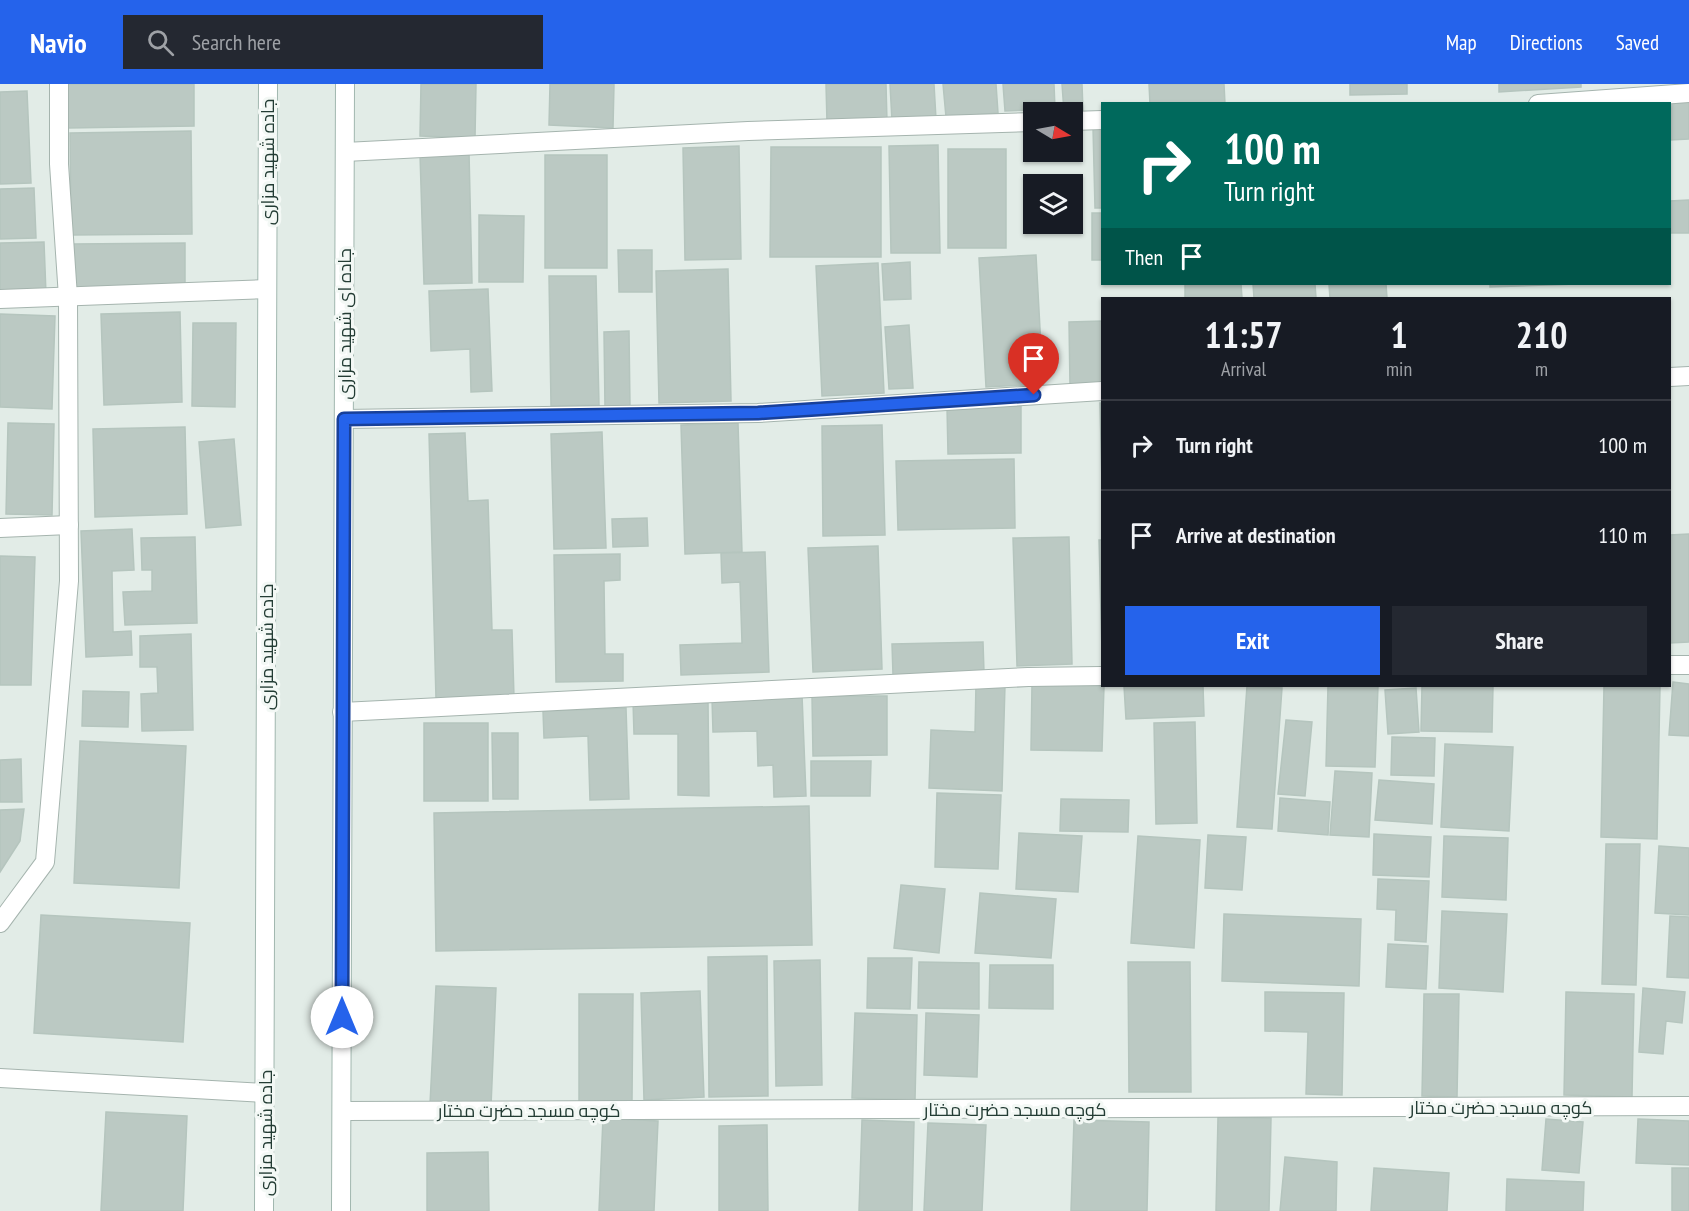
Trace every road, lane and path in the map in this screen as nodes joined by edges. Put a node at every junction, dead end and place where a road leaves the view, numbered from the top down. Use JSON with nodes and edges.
{"nodes":[{"id":1,"x":59,"y":84,"type":"edge"},
{"id":2,"x":268,"y":84,"type":"edge"},
{"id":3,"x":345,"y":84,"type":"edge"},
{"id":4,"x":1689,"y":93,"type":"edge"},
{"id":5,"x":1565,"y":102,"type":"edge"},
{"id":6,"x":1101,"y":120,"type":"edge"},
{"id":7,"x":1083,"y":121,"type":"edge"},
{"id":8,"x":1023,"y":122,"type":"edge"},
{"id":9,"x":345,"y":152,"type":"junction"},
{"id":10,"x":267,"y":289,"type":"junction"},
{"id":11,"x":68,"y":297,"type":"junction"},
{"id":12,"x":0,"y":299,"type":"edge"},
{"id":13,"x":1689,"y":376,"type":"edge"},
{"id":14,"x":1671,"y":377,"type":"edge"},
{"id":15,"x":1101,"y":391,"type":"edge"},
{"id":16,"x":344,"y":419,"type":"junction"},
{"id":17,"x":69,"y":525,"type":"junction"},
{"id":18,"x":0,"y":528,"type":"edge"},
{"id":19,"x":1671,"y":665,"type":"edge"},
{"id":20,"x":1689,"y":665,"type":"edge"},
{"id":21,"x":1101,"y":676,"type":"edge"},
{"id":22,"x":342,"y":712,"type":"junction"},
{"id":23,"x":0,"y":923,"type":"edge"},
{"id":24,"x":0,"y":1078,"type":"edge"},
{"id":25,"x":265,"y":1093,"type":"junction"},
{"id":26,"x":1689,"y":1106,"type":"edge"},
{"id":27,"x":342,"y":1111,"type":"junction"},
{"id":28,"x":264,"y":1211,"type":"edge"},
{"id":29,"x":341,"y":1211,"type":"edge"}],
"edges":[{"from":1,"to":11,"type":"street"},
{"from":2,"to":10,"type":"street","name":"جاده شهید مزاری"},
{"from":3,"to":9,"type":"street","name":"جاده ای شهید مزاری"},
{"from":4,"to":5,"type":"street"},
{"from":6,"to":7,"type":"street"},
{"from":8,"to":9,"type":"street"},
{"from":9,"to":16,"type":"street","name":"جاده ای شهید مزاری"},
{"from":10,"to":11,"type":"street"},
{"from":10,"to":25,"type":"street","name":"جاده شهید مزاری"},
{"from":11,"to":12,"type":"street"},
{"from":11,"to":17,"type":"street"},
{"from":13,"to":14,"type":"street"},
{"from":15,"to":16,"type":"street"},
{"from":16,"to":22,"type":"street","name":"جاده ای شهید مزاری"},
{"from":17,"to":18,"type":"street"},
{"from":17,"to":23,"type":"street"},
{"from":19,"to":20,"type":"street"},
{"from":21,"to":22,"type":"street"},
{"from":22,"to":27,"type":"street","name":"جاده ای شهید مزاری"},
{"from":24,"to":25,"type":"street"},
{"from":25,"to":28,"type":"street","name":"جاده شهید مزاری"},
{"from":26,"to":27,"type":"street","name":"کوچه مسجد حضرت مختار"},
{"from":27,"to":29,"type":"street","name":"جاده ای شهید مزاری"}]}
